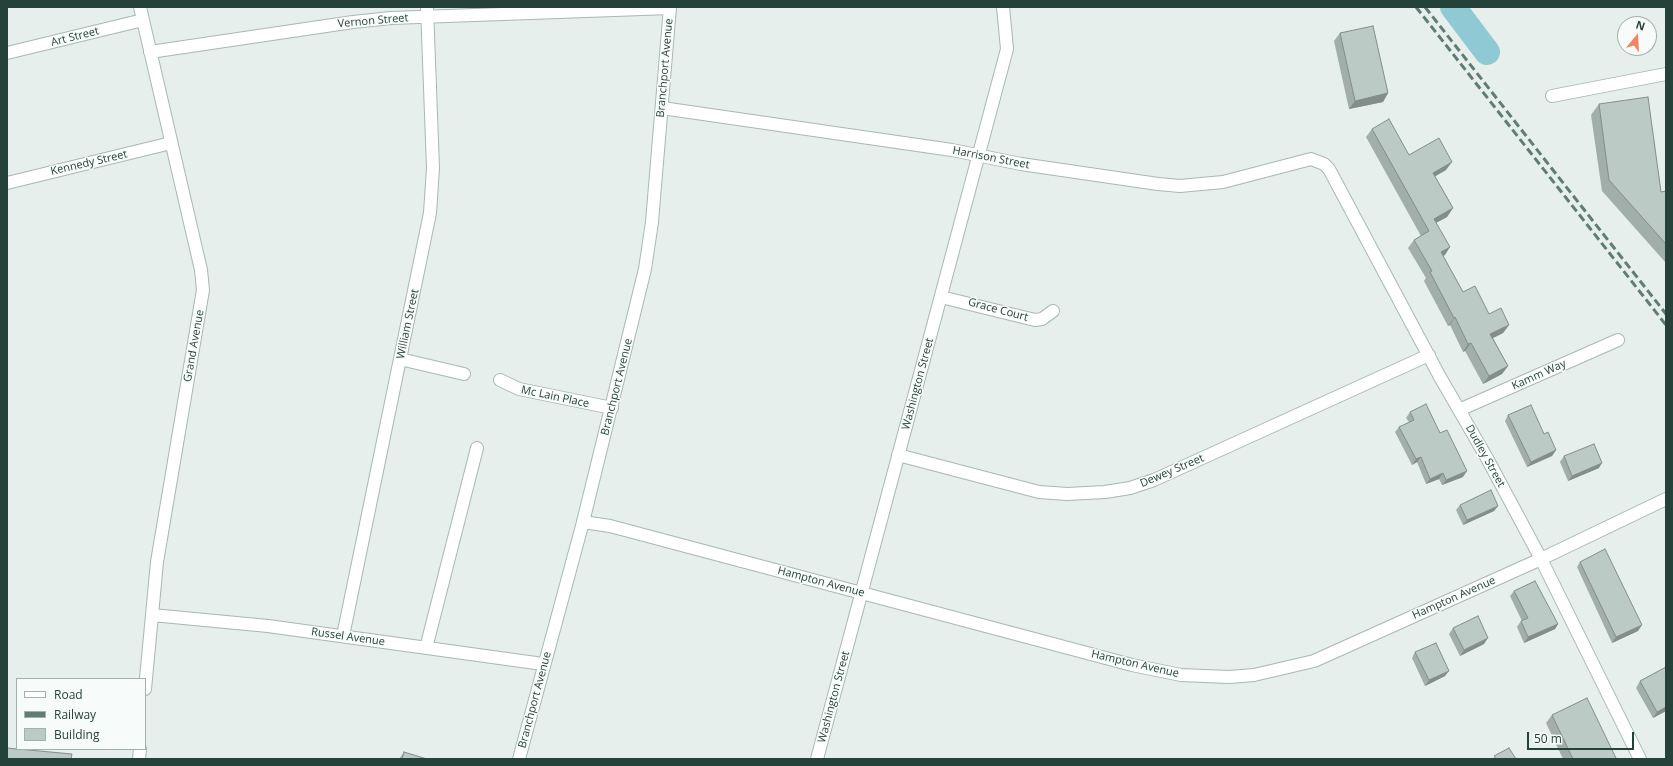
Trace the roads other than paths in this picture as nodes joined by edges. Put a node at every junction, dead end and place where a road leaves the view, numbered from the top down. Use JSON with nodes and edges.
{"nodes":[{"id":1,"x":140,"y":7,"type":"edge"},
{"id":2,"x":1003,"y":7,"type":"edge"},
{"id":3,"x":670,"y":8,"type":"edge"},
{"id":4,"x":427,"y":12,"type":"edge"},
{"id":5,"x":143,"y":20,"type":"junction"},
{"id":6,"x":150,"y":52,"type":"junction"},
{"id":7,"x":7,"y":53,"type":"edge"},
{"id":8,"x":1666,"y":74,"type":"edge"},
{"id":9,"x":1552,"y":96,"type":"dead end"},
{"id":10,"x":662,"y":108,"type":"junction"},
{"id":11,"x":171,"y":143,"type":"junction"},
{"id":12,"x":978,"y":156,"type":"junction"},
{"id":13,"x":1318,"y":160,"type":"joint"},
{"id":14,"x":7,"y":183,"type":"edge"},
{"id":15,"x":941,"y":297,"type":"junction"},
{"id":16,"x":1052,"y":311,"type":"dead end"},
{"id":17,"x":1618,"y":340,"type":"dead end"},
{"id":18,"x":1428,"y":355,"type":"junction"},
{"id":19,"x":400,"y":359,"type":"junction"},
{"id":20,"x":464,"y":374,"type":"dead end"},
{"id":21,"x":500,"y":380,"type":"dead end"},
{"id":22,"x":612,"y":408,"type":"junction"},
{"id":23,"x":1459,"y":410,"type":"junction"},
{"id":24,"x":477,"y":448,"type":"dead end"},
{"id":25,"x":898,"y":455,"type":"junction"},
{"id":26,"x":1666,"y":499,"type":"edge"},
{"id":27,"x":583,"y":522,"type":"junction"},
{"id":28,"x":1541,"y":559,"type":"junction"},
{"id":29,"x":862,"y":593,"type":"junction"},
{"id":30,"x":152,"y":616,"type":"junction"},
{"id":31,"x":343,"y":636,"type":"junction"},
{"id":32,"x":426,"y":648,"type":"junction"},
{"id":33,"x":543,"y":664,"type":"junction"},
{"id":34,"x":146,"y":679,"type":"edge"},
{"id":35,"x":519,"y":759,"type":"edge"},
{"id":36,"x":817,"y":759,"type":"edge"},
{"id":37,"x":1640,"y":759,"type":"edge"}],
"edges":[{"from":1,"to":5,"type":"street","name":"Grand Avenue"},
{"from":2,"to":12,"type":"street","name":"Washington Street"},
{"from":3,"to":4,"type":"street","name":"Vernon Street"},
{"from":3,"to":10,"type":"street","name":"Branchport Avenue"},
{"from":4,"to":6,"type":"street","name":"Vernon Street"},
{"from":4,"to":19,"type":"street","name":"William Street"},
{"from":5,"to":6,"type":"street","name":"Grand Avenue"},
{"from":5,"to":7,"type":"street","name":"Art Street"},
{"from":6,"to":11,"type":"street","name":"Grand Avenue"},
{"from":8,"to":9,"type":"street"},
{"from":10,"to":12,"type":"street","name":"Harrison Street"},
{"from":10,"to":22,"type":"street","name":"Branchport Avenue"},
{"from":11,"to":14,"type":"street","name":"Kennedy Street"},
{"from":11,"to":30,"type":"street","name":"Grand Avenue"},
{"from":12,"to":13,"type":"street","name":"Harrison Street"},
{"from":12,"to":15,"type":"street","name":"Washington Street"},
{"from":13,"to":18,"type":"street","name":"Dudley Street"},
{"from":15,"to":16,"type":"street","name":"Grace Court"},
{"from":15,"to":25,"type":"street","name":"Washington Street"},
{"from":17,"to":23,"type":"street","name":"Kamm Way"},
{"from":18,"to":23,"type":"street","name":"Dudley Street"},
{"from":18,"to":25,"type":"street","name":"Dewey Street"},
{"from":19,"to":20,"type":"street"},
{"from":19,"to":31,"type":"street","name":"William Street"},
{"from":21,"to":22,"type":"street","name":"Mc Lain Place"},
{"from":22,"to":27,"type":"street","name":"Branchport Avenue"},
{"from":23,"to":28,"type":"street","name":"Dudley Street"},
{"from":24,"to":32,"type":"street"},
{"from":25,"to":29,"type":"street","name":"Washington Street"},
{"from":26,"to":28,"type":"street","name":"Hampton Avenue"},
{"from":27,"to":29,"type":"street","name":"Hampton Avenue"},
{"from":27,"to":33,"type":"street","name":"Branchport Avenue"},
{"from":28,"to":29,"type":"street","name":"Hampton Avenue"},
{"from":28,"to":37,"type":"street","name":"Dudley Street"},
{"from":29,"to":36,"type":"street","name":"Washington Street"},
{"from":30,"to":31,"type":"street","name":"Russel Avenue"},
{"from":30,"to":34,"type":"street","name":"Grand Avenue"},
{"from":31,"to":32,"type":"street","name":"Russel Avenue"},
{"from":32,"to":33,"type":"street","name":"Russel Avenue"},
{"from":33,"to":35,"type":"street","name":"Branchport Avenue"}]}
